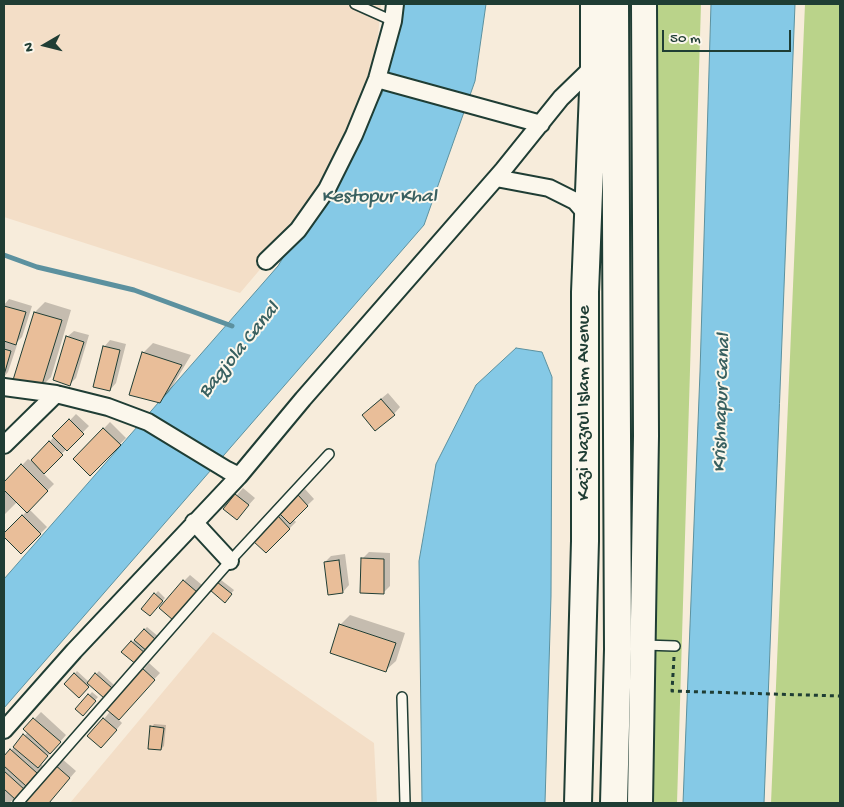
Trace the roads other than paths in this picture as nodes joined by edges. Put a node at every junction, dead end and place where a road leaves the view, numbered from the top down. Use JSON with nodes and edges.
{"nodes":[{"id":1,"x":355,"y":4,"type":"edge"},
{"id":2,"x":395,"y":4,"type":"edge"},
{"id":3,"x":594,"y":4,"type":"edge"},
{"id":4,"x":615,"y":4,"type":"edge"},
{"id":5,"x":644,"y":4,"type":"edge"},
{"id":6,"x":393,"y":21,"type":"junction"},
{"id":7,"x":604,"y":62,"type":"junction"},
{"id":8,"x":377,"y":79,"type":"junction"},
{"id":9,"x":541,"y":124,"type":"junction"},
{"id":10,"x":496,"y":178,"type":"junction"},
{"id":11,"x":588,"y":216,"type":"junction"},
{"id":12,"x":266,"y":261,"type":"dead end"},
{"id":13,"x":4,"y":387,"type":"edge"},
{"id":14,"x":56,"y":394,"type":"junction"},
{"id":15,"x":4,"y":445,"type":"edge"},
{"id":16,"x":329,"y":454,"type":"dead end"},
{"id":17,"x":233,"y":473,"type":"junction"},
{"id":18,"x":194,"y":522,"type":"junction"},
{"id":19,"x":230,"y":561,"type":"junction"},
{"id":20,"x":642,"y":645,"type":"junction"},
{"id":21,"x":675,"y":646,"type":"road end"},
{"id":22,"x":402,"y":698,"type":"dead end"},
{"id":23,"x":4,"y":730,"type":"edge"},
{"id":24,"x":18,"y":803,"type":"edge"},
{"id":25,"x":405,"y":803,"type":"edge"},
{"id":26,"x":578,"y":803,"type":"edge"},
{"id":27,"x":614,"y":803,"type":"edge"},
{"id":28,"x":640,"y":803,"type":"edge"}],
"edges":[{"from":1,"to":6,"type":"lane"},
{"from":2,"to":6,"type":"street"},
{"from":3,"to":7,"type":"main road","name":"Kazi Nazrul Islam Avenue"},
{"from":4,"to":7,"type":"main road","name":"Kazi Nazrul Islam Avenue"},
{"from":5,"to":20,"type":"street"},
{"from":6,"to":8,"type":"street"},
{"from":7,"to":9,"type":"street"},
{"from":7,"to":11,"type":"main road","name":"Kazi Nazrul Islam Avenue"},
{"from":7,"to":27,"type":"main road","name":"Kazi Nazrul Islam Avenue"},
{"from":8,"to":9,"type":"street"},
{"from":8,"to":12,"type":"street"},
{"from":9,"to":10,"type":"street"},
{"from":10,"to":11,"type":"street"},
{"from":10,"to":17,"type":"street"},
{"from":11,"to":26,"type":"main road","name":"Kazi Nazrul Islam Avenue"},
{"from":13,"to":14,"type":"street"},
{"from":14,"to":15,"type":"street"},
{"from":14,"to":17,"type":"street"},
{"from":16,"to":19,"type":"lane"},
{"from":17,"to":18,"type":"street"},
{"from":18,"to":19,"type":"street"},
{"from":18,"to":23,"type":"street"},
{"from":19,"to":24,"type":"lane"},
{"from":20,"to":21,"type":"lane"},
{"from":20,"to":28,"type":"street"},
{"from":22,"to":25,"type":"lane"}]}
